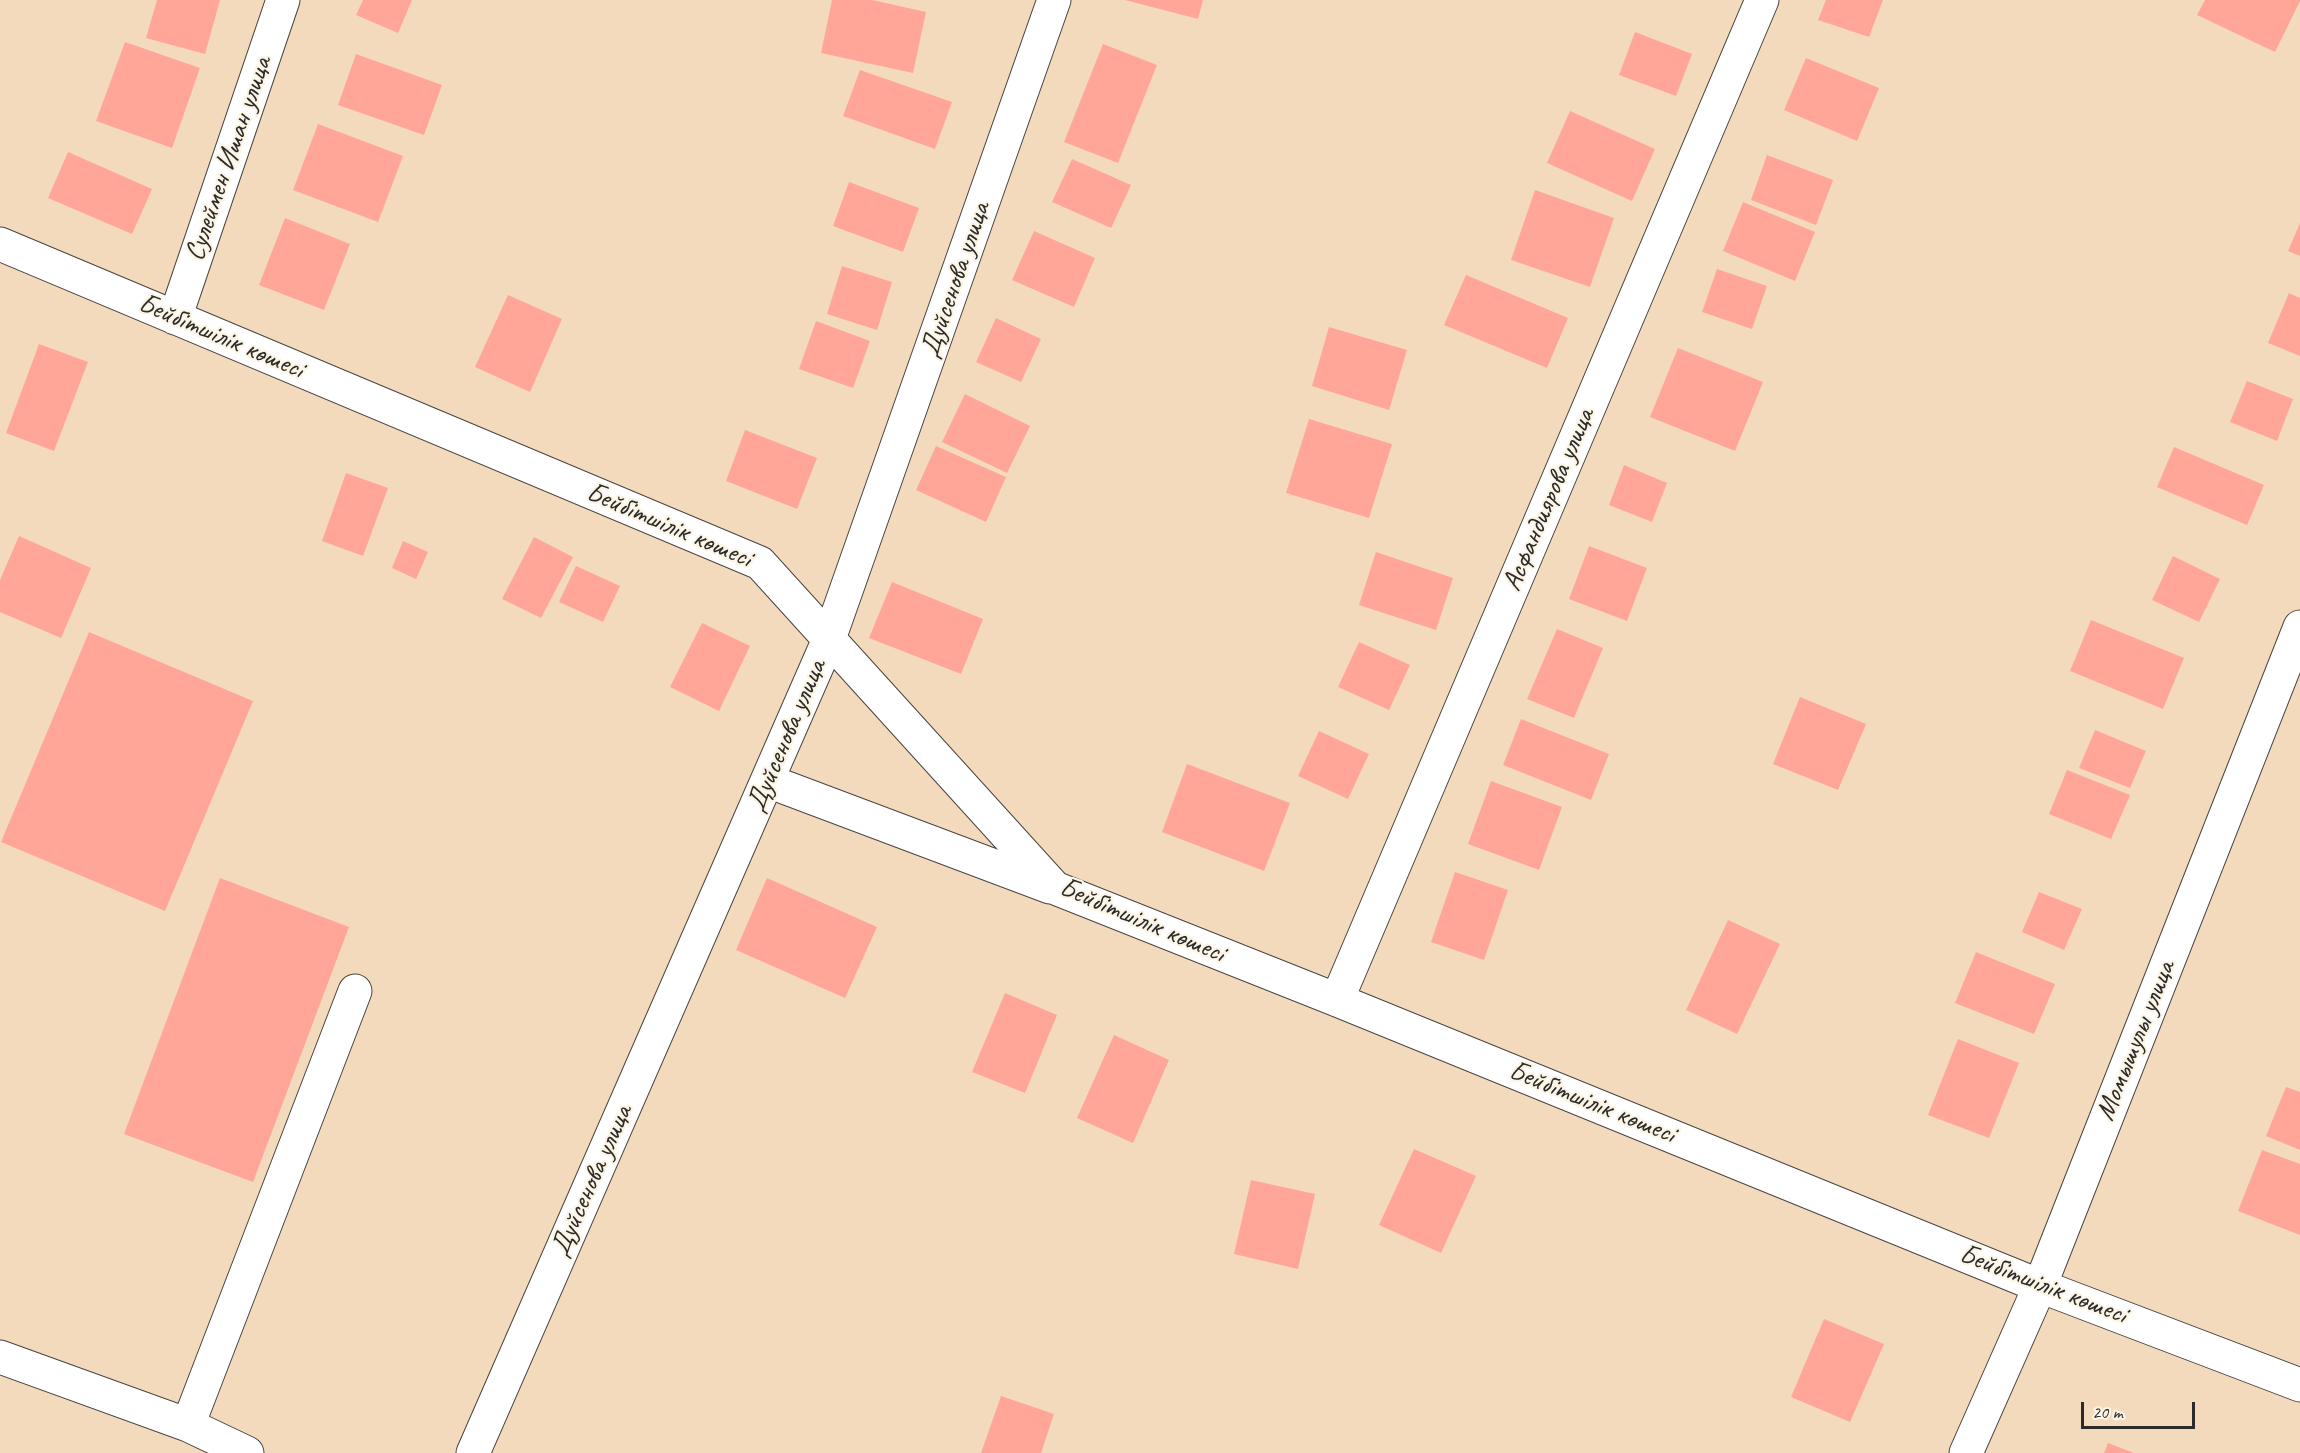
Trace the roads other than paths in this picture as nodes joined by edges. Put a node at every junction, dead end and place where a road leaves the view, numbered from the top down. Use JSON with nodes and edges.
{"nodes":[{"id":1,"x":283,"y":0,"type":"edge"},
{"id":2,"x":1054,"y":0,"type":"edge"},
{"id":3,"x":1762,"y":0,"type":"edge"},
{"id":4,"x":0,"y":244,"type":"edge"},
{"id":5,"x":175,"y":318,"type":"junction"},
{"id":6,"x":2300,"y":627,"type":"edge"},
{"id":7,"x":829,"y":639,"type":"junction"},
{"id":8,"x":768,"y":781,"type":"junction"},
{"id":9,"x":1055,"y":888,"type":"junction"},
{"id":10,"x":355,"y":991,"type":"dead end"},
{"id":11,"x":1337,"y":1000,"type":"junction"},
{"id":12,"x":2040,"y":1286,"type":"junction"},
{"id":13,"x":0,"y":1357,"type":"edge"},
{"id":14,"x":2300,"y":1385,"type":"edge"},
{"id":15,"x":188,"y":1425,"type":"junction"},
{"id":16,"x":247,"y":1453,"type":"edge"},
{"id":17,"x":473,"y":1453,"type":"edge"},
{"id":18,"x":1966,"y":1453,"type":"edge"}],
"edges":[{"from":1,"to":5,"type":"street","name":"Сулеймен Ишан улица"},
{"from":2,"to":7,"type":"street","name":"Дуйсенова улица"},
{"from":3,"to":11,"type":"street","name":"Асфандиярова улица"},
{"from":4,"to":5,"type":"street","name":"Бейбітшілік көшесі"},
{"from":5,"to":7,"type":"street","name":"Бейбітшілік көшесі"},
{"from":6,"to":12,"type":"street","name":"Момышулы улица"},
{"from":7,"to":8,"type":"street","name":"Дуйсенова улица"},
{"from":7,"to":9,"type":"street","name":"Бейбітшілік көшесі"},
{"from":8,"to":9,"type":"street"},
{"from":8,"to":17,"type":"street","name":"Дуйсенова улица"},
{"from":9,"to":11,"type":"street","name":"Бейбітшілік көшесі"},
{"from":10,"to":15,"type":"street"},
{"from":11,"to":12,"type":"street","name":"Бейбітшілік көшесі"},
{"from":12,"to":14,"type":"street","name":"Бейбітшілік көшесі"},
{"from":12,"to":18,"type":"street","name":"Момышулы улица"},
{"from":13,"to":15,"type":"street"},
{"from":15,"to":16,"type":"street"}]}
